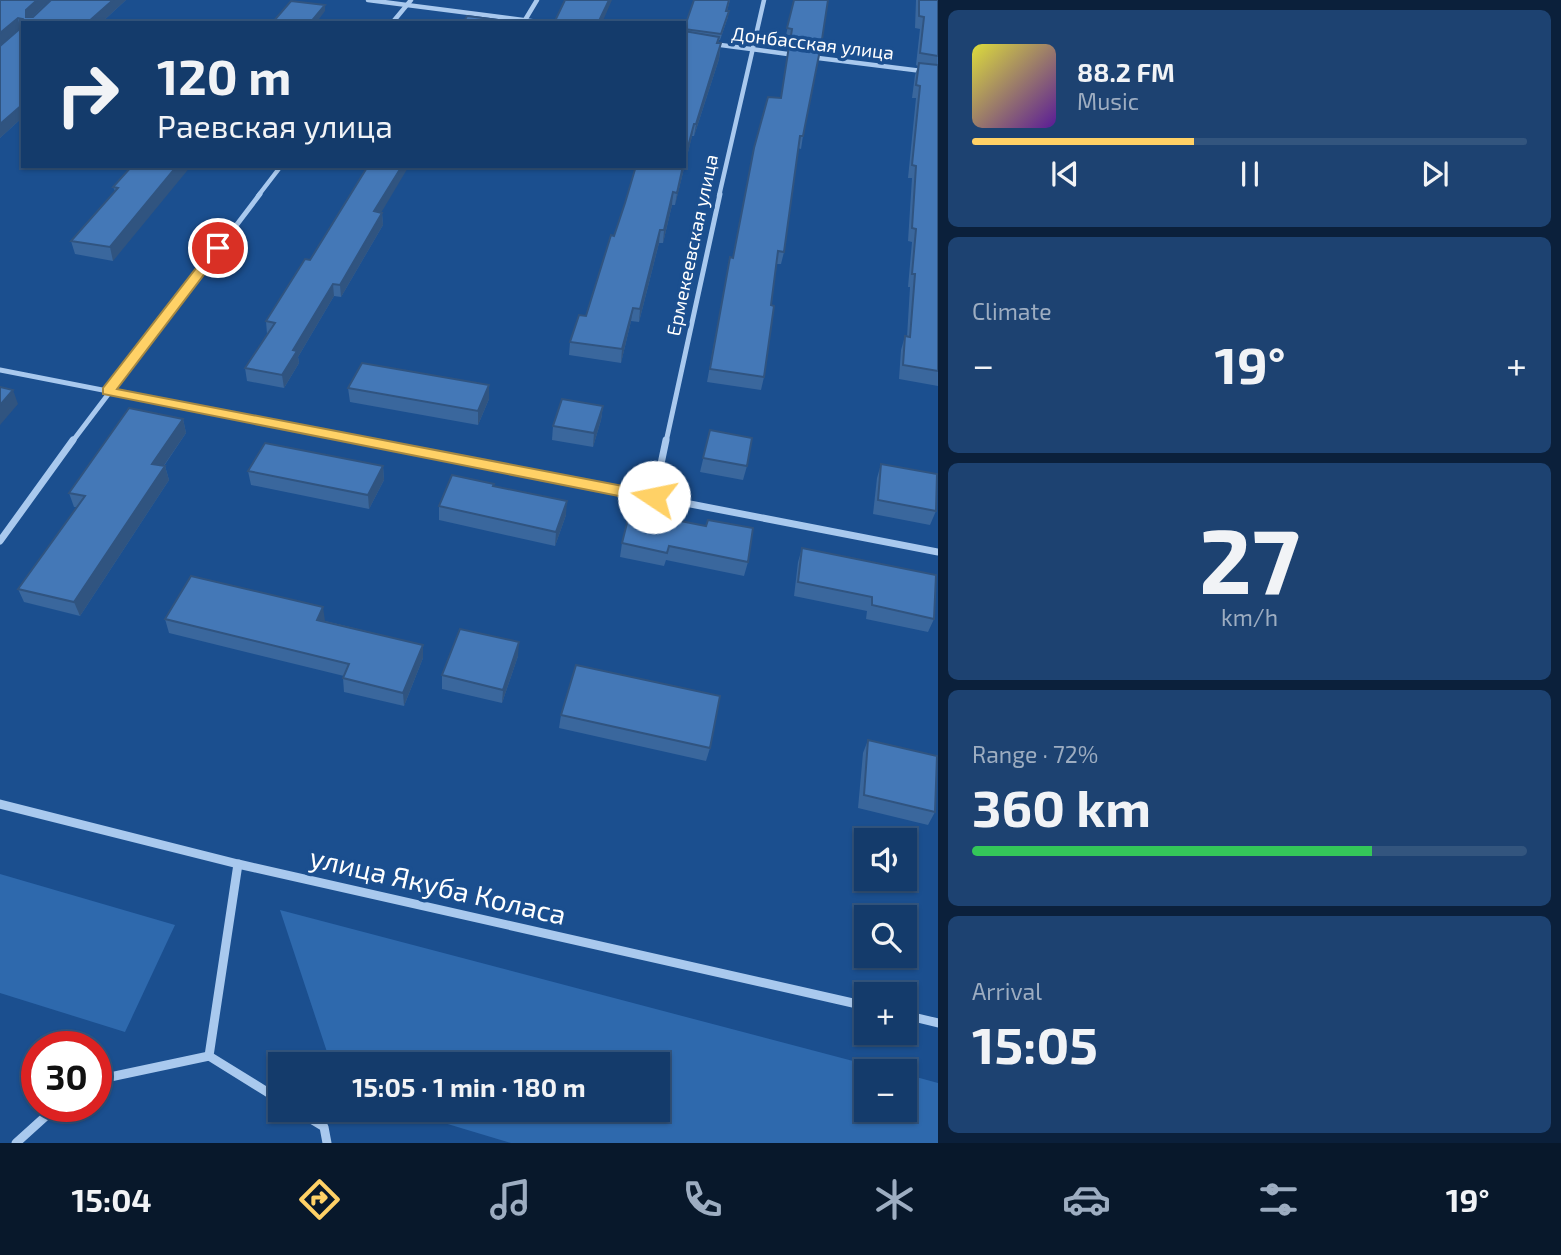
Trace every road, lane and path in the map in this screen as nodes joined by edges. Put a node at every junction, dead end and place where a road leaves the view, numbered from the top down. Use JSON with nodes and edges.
{"nodes":[{"id":1,"x":368,"y":0,"type":"edge"},
{"id":2,"x":411,"y":0,"type":"edge"},
{"id":3,"x":537,"y":0,"type":"edge"},
{"id":4,"x":764,"y":0,"type":"edge"},
{"id":5,"x":405,"y":5,"type":"junction"},
{"id":6,"x":525,"y":20,"type":"junction"},
{"id":7,"x":393,"y":21,"type":"edge"},
{"id":8,"x":532,"y":21,"type":"edge"},
{"id":9,"x":711,"y":44,"type":"edge"},
{"id":10,"x":751,"y":49,"type":"junction"},
{"id":11,"x":938,"y":73,"type":"edge"},
{"id":12,"x":279,"y":168,"type":"edge"},
{"id":13,"x":0,"y":370,"type":"edge"},
{"id":14,"x":108,"y":391,"type":"junction"},
{"id":15,"x":654,"y":497,"type":"junction"},
{"id":16,"x":0,"y":541,"type":"edge"},
{"id":17,"x":938,"y":552,"type":"edge"},
{"id":18,"x":0,"y":804,"type":"edge"},
{"id":19,"x":238,"y":864,"type":"junction"},
{"id":20,"x":854,"y":1003,"type":"edge"},
{"id":21,"x":917,"y":1018,"type":"edge"},
{"id":22,"x":938,"y":1023,"type":"edge"},
{"id":23,"x":209,"y":1056,"type":"junction"},
{"id":24,"x":112,"y":1077,"type":"edge"},
{"id":25,"x":268,"y":1093,"type":"edge"},
{"id":26,"x":39,"y":1122,"type":"edge"},
{"id":27,"x":316,"y":1122,"type":"edge"},
{"id":28,"x":16,"y":1143,"type":"edge"},
{"id":29,"x":327,"y":1143,"type":"edge"}],
"edges":[{"from":1,"to":5,"type":"street"},
{"from":2,"to":5,"type":"street"},
{"from":3,"to":6,"type":"street"},
{"from":4,"to":10,"type":"street","name":"Ермекеевская улица"},
{"from":5,"to":6,"type":"street"},
{"from":5,"to":7,"type":"street"},
{"from":6,"to":8,"type":"street"},
{"from":9,"to":10,"type":"street","name":"Донбасская улица"},
{"from":10,"to":11,"type":"street","name":"Донбасская улица"},
{"from":10,"to":15,"type":"street","name":"Ермекеевская улица"},
{"from":12,"to":14,"type":"street"},
{"from":13,"to":14,"type":"street"},
{"from":14,"to":15,"type":"street"},
{"from":14,"to":16,"type":"street"},
{"from":15,"to":17,"type":"street"},
{"from":18,"to":19,"type":"street","name":"улица Якуба Коласа"},
{"from":19,"to":20,"type":"street","name":"улица Якуба Коласа"},
{"from":19,"to":23,"type":"street"},
{"from":21,"to":22,"type":"street"},
{"from":23,"to":24,"type":"street"},
{"from":23,"to":25,"type":"street"},
{"from":26,"to":28,"type":"street"},
{"from":27,"to":29,"type":"street"}]}
